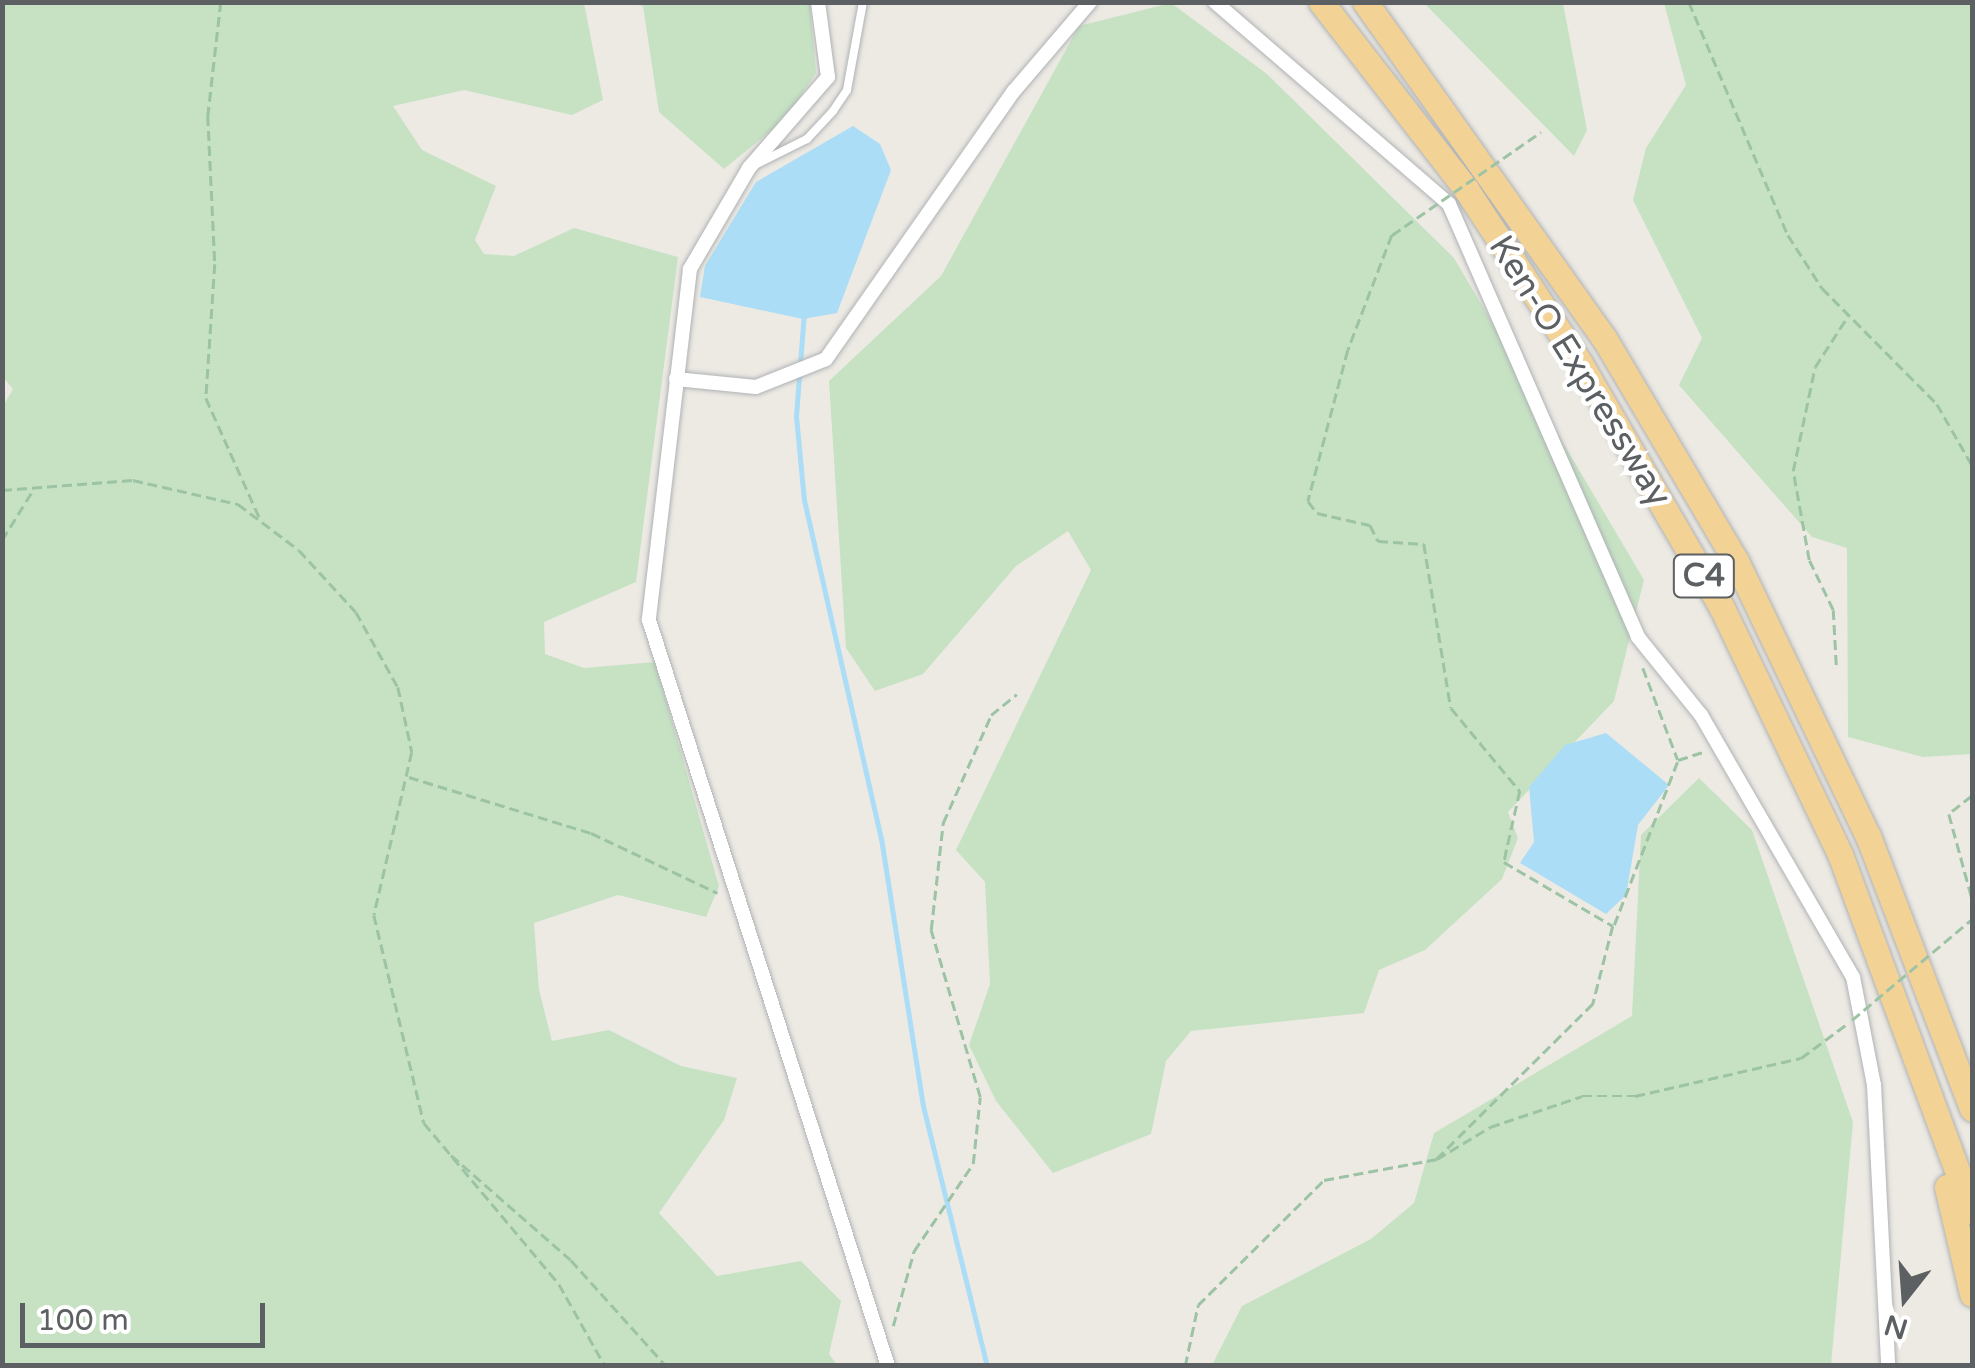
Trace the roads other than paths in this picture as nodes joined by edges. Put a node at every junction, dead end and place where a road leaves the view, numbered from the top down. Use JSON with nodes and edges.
{"nodes":[{"id":1,"x":818,"y":2,"type":"edge"},
{"id":2,"x":863,"y":2,"type":"edge"},
{"id":3,"x":1090,"y":2,"type":"edge"},
{"id":4,"x":1215,"y":2,"type":"edge"},
{"id":5,"x":1322,"y":2,"type":"edge"},
{"id":6,"x":1365,"y":2,"type":"edge"},
{"id":7,"x":749,"y":168,"type":"junction"},
{"id":8,"x":676,"y":379,"type":"junction"},
{"id":9,"x":1868,"y":836,"type":"junction"},
{"id":10,"x":1972,"y":1071,"type":"edge"},
{"id":11,"x":1930,"y":1094,"type":"junction"},
{"id":12,"x":1972,"y":1109,"type":"edge"},
{"id":13,"x":1972,"y":1211,"type":"edge"},
{"id":14,"x":1972,"y":1294,"type":"edge"},
{"id":15,"x":888,"y":1366,"type":"edge"},
{"id":16,"x":1888,"y":1366,"type":"edge"}],
"edges":[{"from":1,"to":7,"type":"street"},
{"from":2,"to":7,"type":"lane"},
{"from":3,"to":8,"type":"street"},
{"from":4,"to":16,"type":"street"},
{"from":5,"to":11,"type":"highway","name":"Ken-O Expressway","number":"C4"},
{"from":6,"to":9,"type":"highway","name":"Ken-O Expressway","number":"C4"},
{"from":7,"to":8,"type":"street"},
{"from":8,"to":15,"type":"street"},
{"from":9,"to":10,"type":"highway"},
{"from":9,"to":12,"type":"highway","name":"Ken-O Expressway","number":"C4"},
{"from":11,"to":13,"type":"highway","name":"Ken-O Expressway","number":"C4"},
{"from":11,"to":14,"type":"highway"}]}
